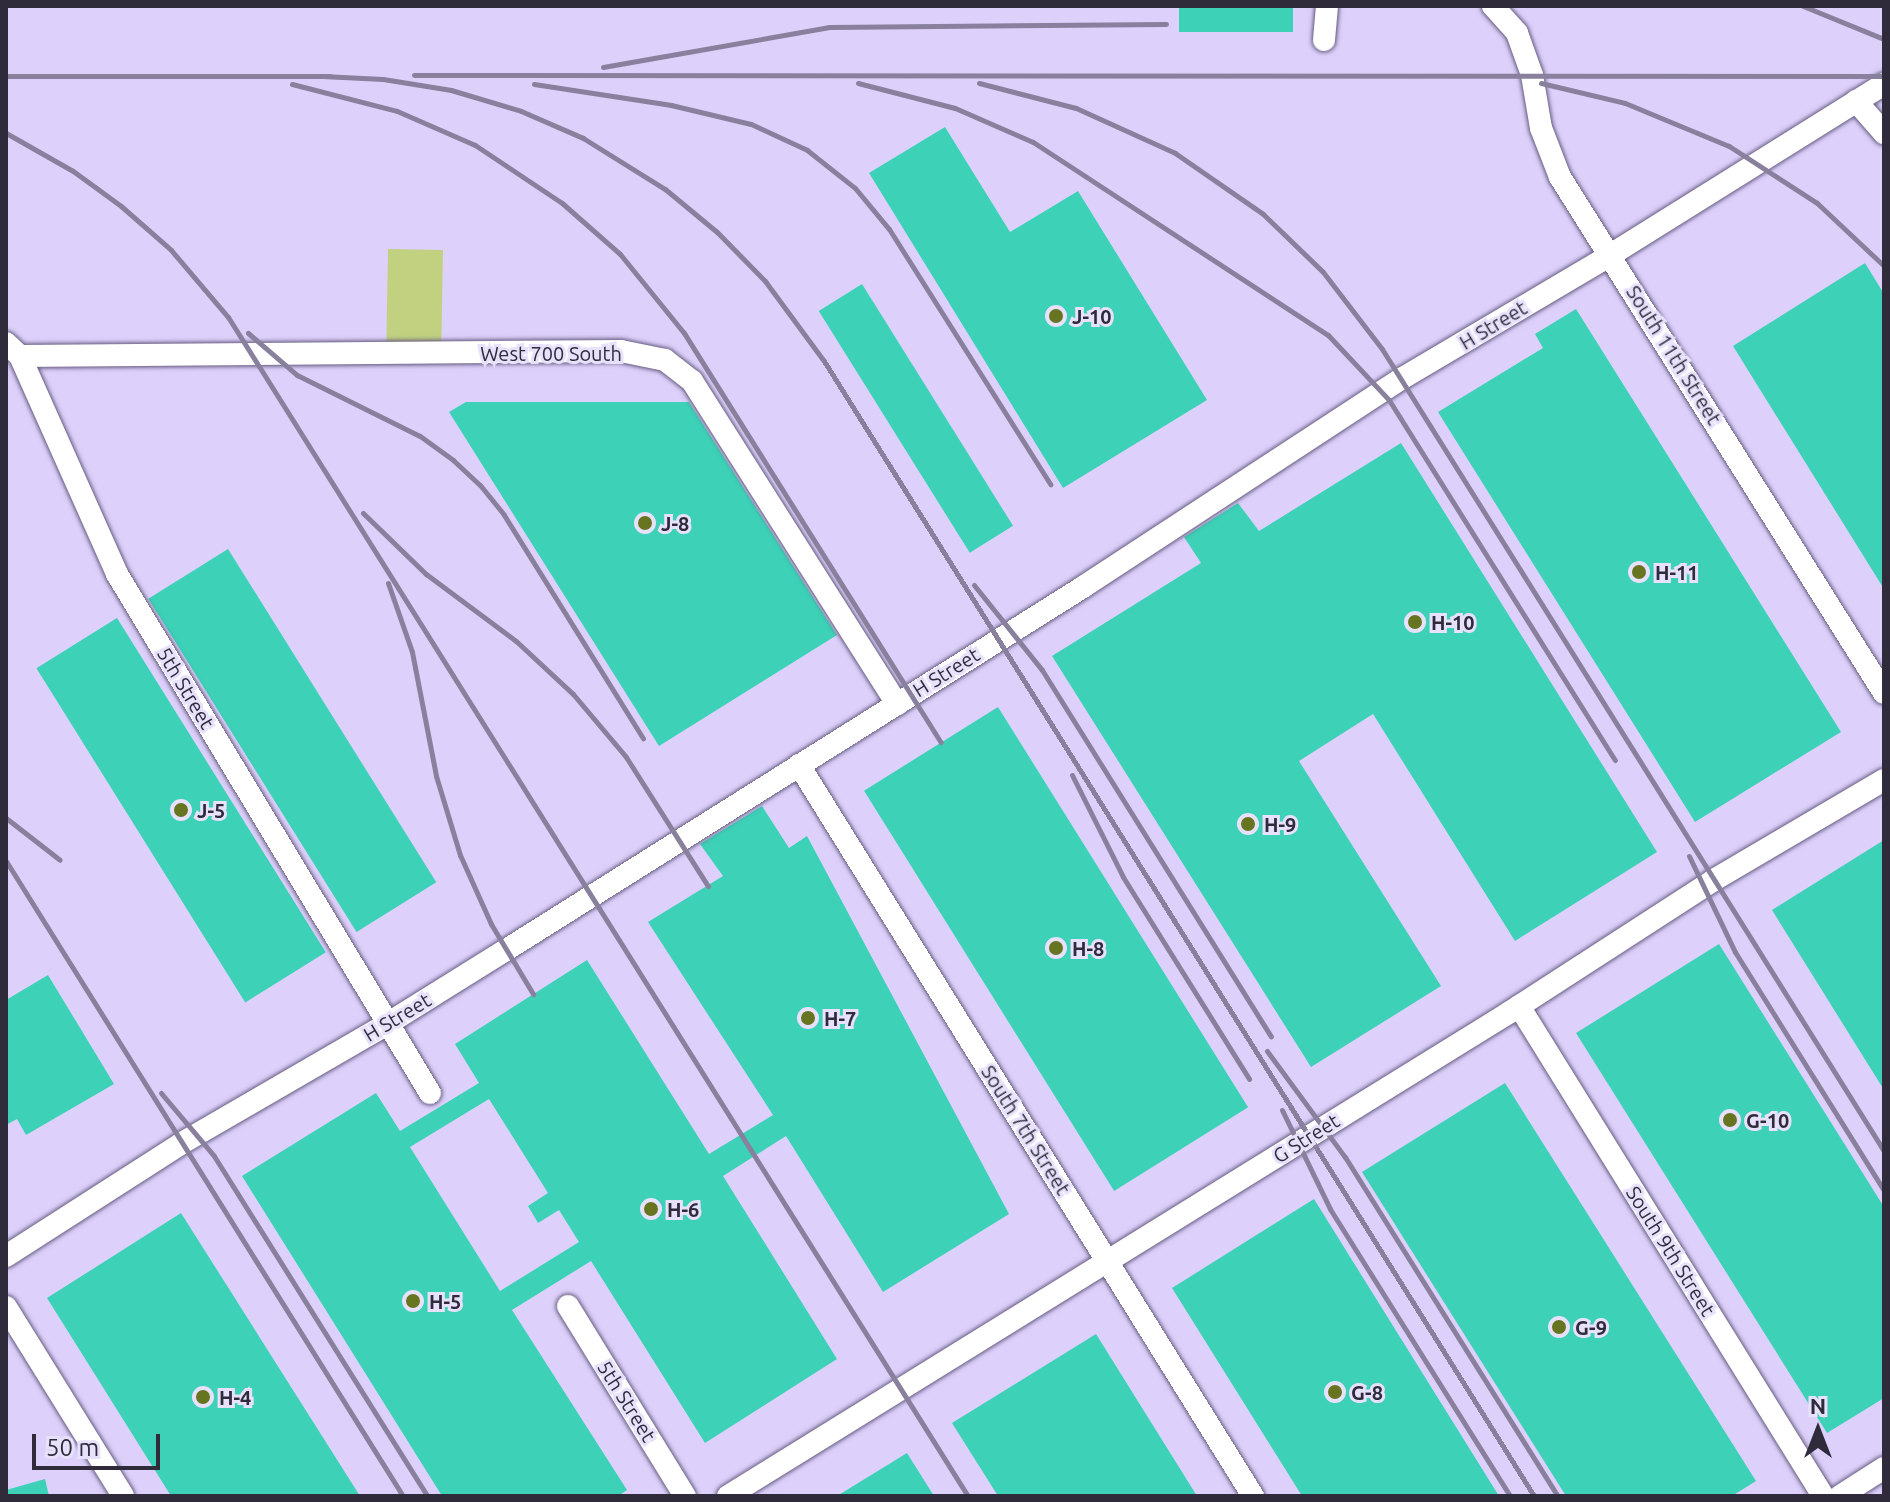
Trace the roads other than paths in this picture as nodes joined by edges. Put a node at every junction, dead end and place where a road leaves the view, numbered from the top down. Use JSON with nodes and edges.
{"nodes":[{"id":1,"x":1327,"y":6,"type":"edge"},
{"id":2,"x":1493,"y":6,"type":"edge"},
{"id":3,"x":1324,"y":40,"type":"dead end"},
{"id":4,"x":1884,"y":84,"type":"edge"},
{"id":5,"x":1856,"y":101,"type":"junction"},
{"id":6,"x":1884,"y":133,"type":"edge"},
{"id":7,"x":1612,"y":254,"type":"junction"},
{"id":8,"x":13,"y":349,"type":"edge"},
{"id":9,"x":1884,"y":693,"type":"edge"},
{"id":10,"x":897,"y":704,"type":"junction"},
{"id":11,"x":799,"y":765,"type":"junction"},
{"id":12,"x":1884,"y":780,"type":"edge"},
{"id":13,"x":1519,"y":1006,"type":"junction"},
{"id":14,"x":387,"y":1024,"type":"junction"},
{"id":15,"x":430,"y":1093,"type":"dead end"},
{"id":16,"x":6,"y":1256,"type":"edge"},
{"id":17,"x":1108,"y":1261,"type":"junction"},
{"id":18,"x":568,"y":1306,"type":"dead end"},
{"id":19,"x":6,"y":1307,"type":"edge"},
{"id":20,"x":1884,"y":1468,"type":"edge"},
{"id":21,"x":123,"y":1496,"type":"edge"},
{"id":22,"x":685,"y":1496,"type":"edge"},
{"id":23,"x":728,"y":1496,"type":"edge"},
{"id":24,"x":1253,"y":1496,"type":"edge"},
{"id":25,"x":1823,"y":1496,"type":"edge"},
{"id":26,"x":1840,"y":1496,"type":"edge"}],
"edges":[{"from":1,"to":3,"type":"lane"},
{"from":2,"to":7,"type":"lane","name":"South 11th Street"},
{"from":4,"to":5,"type":"lane","name":"H Street"},
{"from":5,"to":6,"type":"lane"},
{"from":5,"to":7,"type":"lane","name":"H Street"},
{"from":7,"to":9,"type":"lane","name":"South 11th Street"},
{"from":7,"to":10,"type":"lane","name":"H Street"},
{"from":8,"to":10,"type":"lane","name":"West 700 South"},
{"from":8,"to":14,"type":"lane","name":"5th Street"},
{"from":10,"to":11,"type":"lane","name":"H Street"},
{"from":11,"to":14,"type":"lane","name":"H Street"},
{"from":11,"to":17,"type":"lane","name":"South 7th Street"},
{"from":12,"to":13,"type":"lane","name":"G Street"},
{"from":13,"to":17,"type":"lane","name":"G Street"},
{"from":13,"to":25,"type":"lane","name":"South 9th Street"},
{"from":14,"to":15,"type":"lane","name":"5th Street"},
{"from":14,"to":16,"type":"lane","name":"H Street"},
{"from":17,"to":23,"type":"lane","name":"G Street"},
{"from":17,"to":24,"type":"lane","name":"South 7th Street"},
{"from":18,"to":22,"type":"lane","name":"5th Street"},
{"from":19,"to":21,"type":"lane"},
{"from":20,"to":26,"type":"lane"}]}
